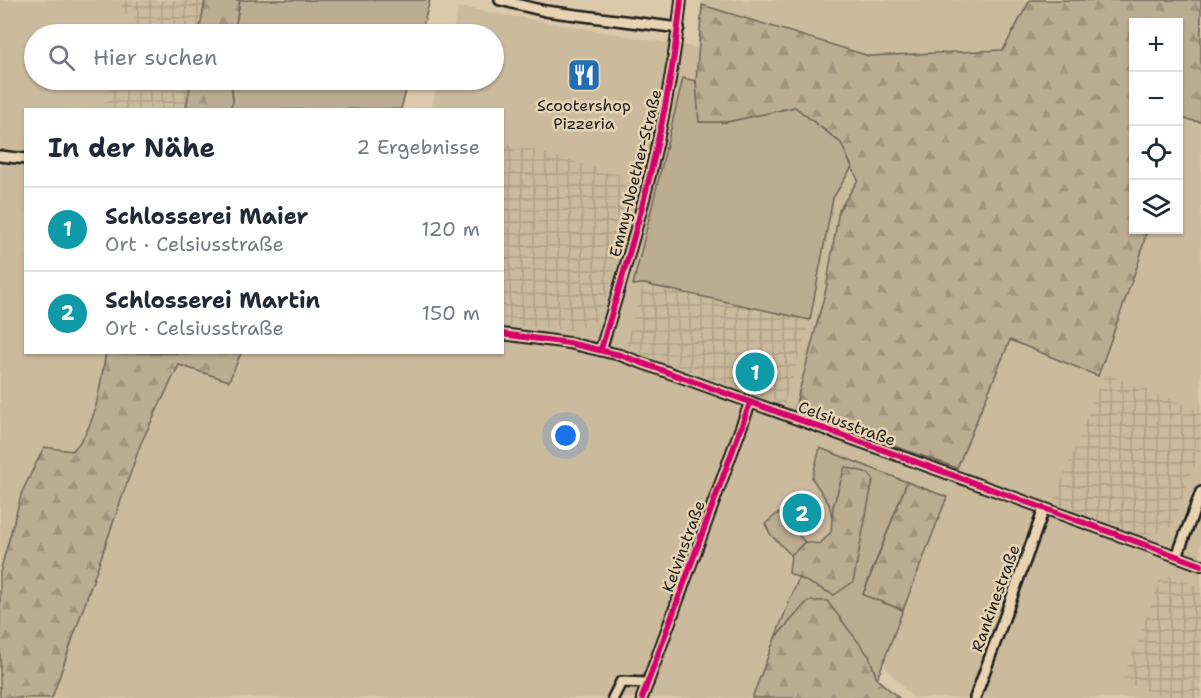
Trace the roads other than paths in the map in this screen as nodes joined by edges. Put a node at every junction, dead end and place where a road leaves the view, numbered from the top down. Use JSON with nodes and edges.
{"nodes":[{"id":1,"x":500,"y":0,"type":"edge"},
{"id":2,"x":681,"y":0,"type":"edge"},
{"id":3,"x":679,"y":28,"type":"junction"},
{"id":4,"x":0,"y":156,"type":"edge"},
{"id":5,"x":24,"y":159,"type":"edge"},
{"id":6,"x":504,"y":334,"type":"edge"},
{"id":7,"x":601,"y":349,"type":"junction"},
{"id":8,"x":750,"y":403,"type":"junction"},
{"id":9,"x":1201,"y":492,"type":"edge"},
{"id":10,"x":1044,"y":508,"type":"junction"},
{"id":11,"x":1177,"y":556,"type":"junction"},
{"id":12,"x":1201,"y":566,"type":"edge"},
{"id":13,"x":648,"y":683,"type":"junction"},
{"id":14,"x":614,"y":698,"type":"edge"},
{"id":15,"x":642,"y":698,"type":"edge"},
{"id":16,"x":975,"y":698,"type":"edge"}],
"edges":[{"from":1,"to":3,"type":"street"},
{"from":2,"to":3,"type":"street","name":"Emmy-Noether-Straße"},
{"from":3,"to":7,"type":"street","name":"Emmy-Noether-Straße"},
{"from":4,"to":5,"type":"street"},
{"from":6,"to":7,"type":"street","name":"Celsiusstraße"},
{"from":7,"to":8,"type":"street","name":"Celsiusstraße"},
{"from":8,"to":10,"type":"street","name":"Celsiusstraße"},
{"from":8,"to":13,"type":"street","name":"Kelvinstraße"},
{"from":9,"to":11,"type":"street"},
{"from":10,"to":11,"type":"street","name":"Celsiusstraße"},
{"from":10,"to":16,"type":"street","name":"Rankinestraße"},
{"from":11,"to":12,"type":"street","name":"Celsiusstraße"},
{"from":13,"to":14,"type":"street"},
{"from":13,"to":15,"type":"street","name":"Kelvinstraße"}]}
